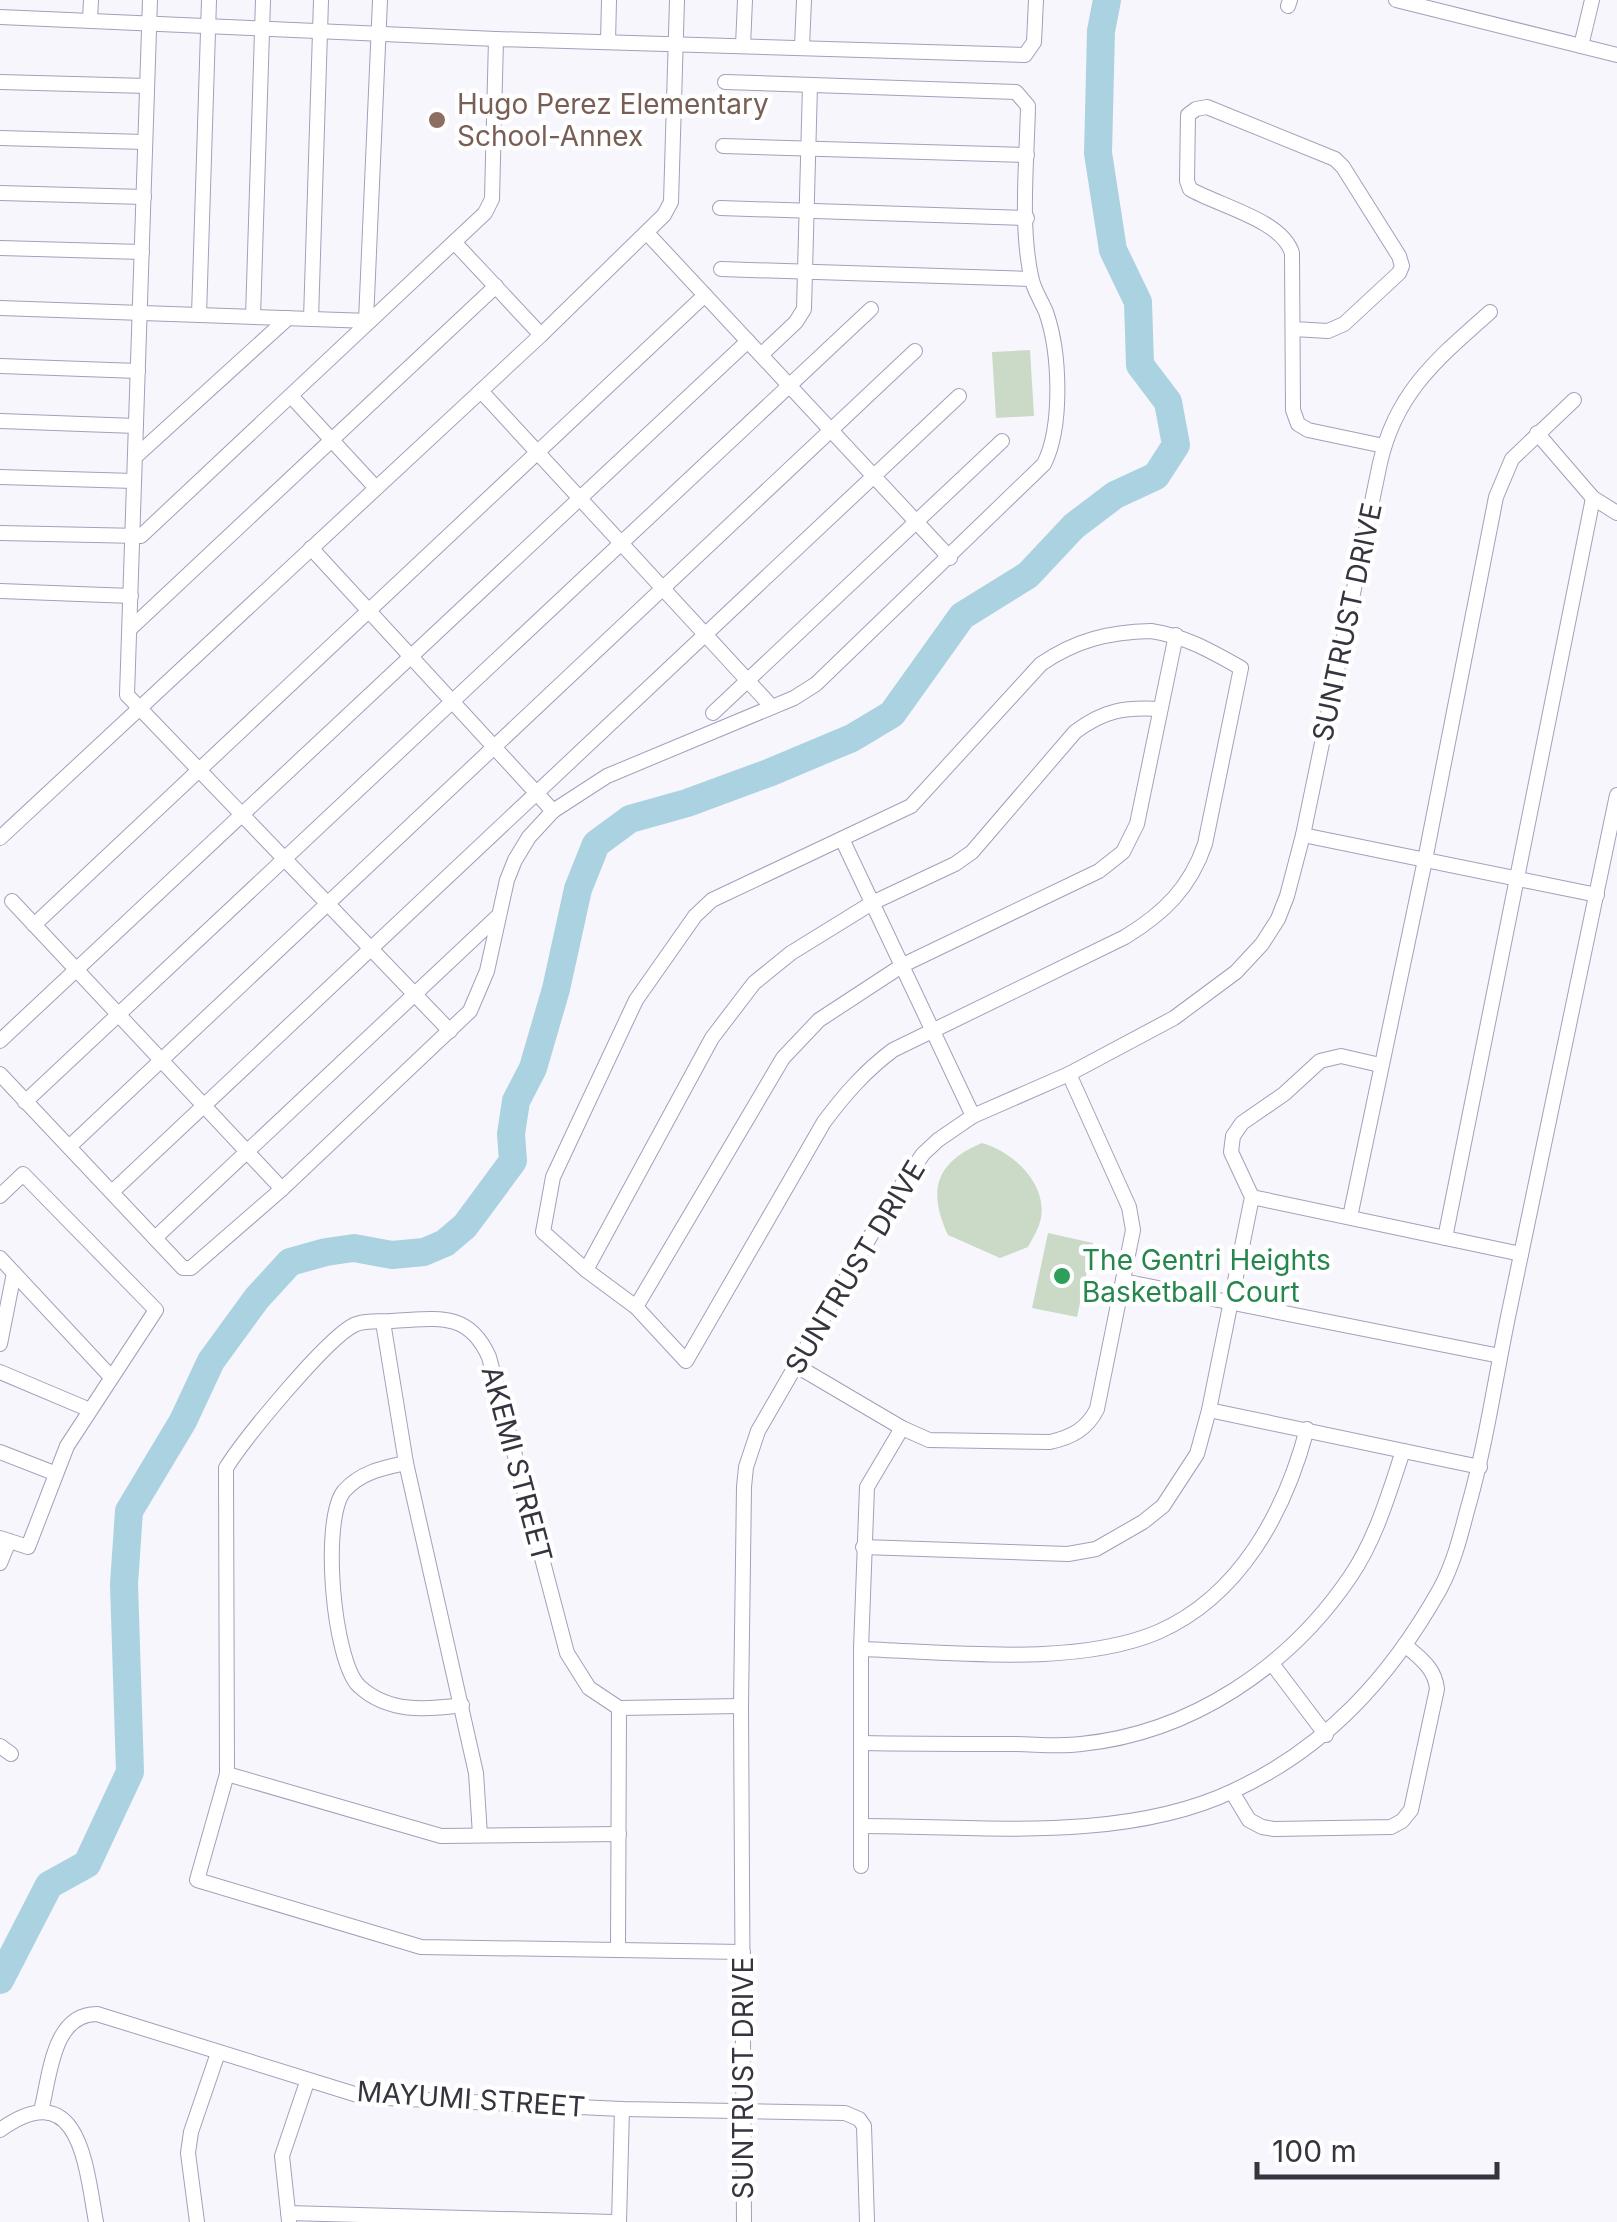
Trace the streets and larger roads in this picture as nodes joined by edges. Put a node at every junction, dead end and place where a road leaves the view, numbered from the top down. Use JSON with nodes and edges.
{"nodes":[{"id":1,"x":36,"y":0,"type":"edge"},
{"id":2,"x":90,"y":0,"type":"edge"},
{"id":3,"x":150,"y":0,"type":"edge"},
{"id":4,"x":209,"y":0,"type":"edge"},
{"id":5,"x":263,"y":0,"type":"edge"},
{"id":6,"x":321,"y":0,"type":"edge"},
{"id":7,"x":380,"y":0,"type":"edge"},
{"id":8,"x":609,"y":0,"type":"edge"},
{"id":9,"x":677,"y":0,"type":"edge"},
{"id":10,"x":744,"y":0,"type":"edge"},
{"id":11,"x":804,"y":0,"type":"edge"},
{"id":12,"x":1036,"y":0,"type":"edge"},
{"id":13,"x":1396,"y":0,"type":"edge"},
{"id":14,"x":1592,"y":0,"type":"edge"},
{"id":15,"x":0,"y":17,"type":"edge"},
{"id":16,"x":36,"y":18,"type":"junction"},
{"id":17,"x":90,"y":20,"type":"junction"},
{"id":18,"x":150,"y":21,"type":"junction"},
{"id":19,"x":208,"y":24,"type":"junction"},
{"id":20,"x":262,"y":26,"type":"junction"},
{"id":21,"x":320,"y":30,"type":"junction"},
{"id":22,"x":379,"y":32,"type":"junction"},
{"id":23,"x":496,"y":38,"type":"junction"},
{"id":24,"x":608,"y":42,"type":"junction"},
{"id":25,"x":676,"y":44,"type":"junction"},
{"id":26,"x":743,"y":46,"type":"junction"},
{"id":27,"x":1581,"y":46,"type":"junction"},
{"id":28,"x":802,"y":48,"type":"junction"},
{"id":29,"x":1617,"y":55,"type":"edge"},
{"id":30,"x":0,"y":82,"type":"edge"},
{"id":31,"x":725,"y":82,"type":"dead end"},
{"id":32,"x":147,"y":86,"type":"junction"},
{"id":33,"x":810,"y":86,"type":"junction"},
{"id":34,"x":0,"y":138,"type":"edge"},
{"id":35,"x":145,"y":142,"type":"junction"},
{"id":36,"x":723,"y":146,"type":"dead end"},
{"id":37,"x":809,"y":148,"type":"junction"},
{"id":38,"x":1027,"y":155,"type":"junction"},
{"id":39,"x":0,"y":193,"type":"edge"},
{"id":40,"x":144,"y":197,"type":"junction"},
{"id":41,"x":720,"y":208,"type":"dead end"},
{"id":42,"x":807,"y":211,"type":"junction"},
{"id":43,"x":1027,"y":218,"type":"junction"},
{"id":44,"x":648,"y":233,"type":"junction"},
{"id":45,"x":454,"y":242,"type":"junction"},
{"id":46,"x":0,"y":248,"type":"edge"},
{"id":47,"x":142,"y":252,"type":"junction"},
{"id":48,"x":721,"y":269,"type":"dead end"},
{"id":49,"x":806,"y":271,"type":"junction"},
{"id":50,"x":1031,"y":278,"type":"junction"},
{"id":51,"x":496,"y":286,"type":"junction"},
{"id":52,"x":705,"y":295,"type":"junction"},
{"id":53,"x":0,"y":308,"type":"edge"},
{"id":54,"x":871,"y":308,"type":"dead end"},
{"id":55,"x":1490,"y":312,"type":"dead end"},
{"id":56,"x":140,"y":313,"type":"junction"},
{"id":57,"x":199,"y":315,"type":"junction"},
{"id":58,"x":253,"y":317,"type":"junction"},
{"id":59,"x":288,"y":318,"type":"junction"},
{"id":60,"x":311,"y":319,"type":"junction"},
{"id":61,"x":368,"y":321,"type":"junction"},
{"id":62,"x":1294,"y":329,"type":"junction"},
{"id":63,"x":541,"y":334,"type":"junction"},
{"id":64,"x":748,"y":341,"type":"junction"},
{"id":65,"x":916,"y":351,"type":"dead end"},
{"id":66,"x":761,"y":355,"type":"junction"},
{"id":67,"x":0,"y":366,"type":"edge"},
{"id":68,"x":138,"y":371,"type":"junction"},
{"id":69,"x":789,"y":386,"type":"junction"},
{"id":70,"x":481,"y":391,"type":"junction"},
{"id":71,"x":291,"y":396,"type":"junction"},
{"id":72,"x":958,"y":396,"type":"dead end"},
{"id":73,"x":1574,"y":400,"type":"dead end"},
{"id":74,"x":0,"y":422,"type":"edge"},
{"id":75,"x":136,"y":426,"type":"junction"},
{"id":76,"x":832,"y":432,"type":"junction"},
{"id":77,"x":1537,"y":433,"type":"junction"},
{"id":78,"x":332,"y":440,"type":"junction"},
{"id":79,"x":1002,"y":441,"type":"dead end"},
{"id":80,"x":1384,"y":446,"type":"junction"},
{"id":81,"x":538,"y":452,"type":"junction"},
{"id":82,"x":135,"y":457,"type":"junction"},
{"id":83,"x":0,"y":477,"type":"edge"},
{"id":84,"x":875,"y":478,"type":"junction"},
{"id":85,"x":134,"y":481,"type":"junction"},
{"id":86,"x":376,"y":488,"type":"junction"},
{"id":87,"x":580,"y":498,"type":"junction"},
{"id":88,"x":1593,"y":498,"type":"junction"},
{"id":89,"x":1617,"y":512,"type":"edge"},
{"id":90,"x":918,"y":523,"type":"junction"},
{"id":91,"x":0,"y":533,"type":"edge"},
{"id":92,"x":132,"y":536,"type":"junction"},
{"id":93,"x":622,"y":544,"type":"junction"},
{"id":94,"x":311,"y":548,"type":"junction"},
{"id":95,"x":950,"y":558,"type":"junction"},
{"id":96,"x":664,"y":590,"type":"junction"},
{"id":97,"x":0,"y":592,"type":"edge"},
{"id":98,"x":131,"y":596,"type":"junction"},
{"id":99,"x":369,"y":610,"type":"junction"},
{"id":100,"x":130,"y":628,"type":"junction"},
{"id":101,"x":1176,"y":635,"type":"junction"},
{"id":102,"x":706,"y":636,"type":"junction"},
{"id":103,"x":411,"y":656,"type":"junction"},
{"id":104,"x":748,"y":681,"type":"junction"},
{"id":105,"x":453,"y":702,"type":"junction"},
{"id":106,"x":772,"y":707,"type":"junction"},
{"id":107,"x":140,"y":708,"type":"junction"},
{"id":108,"x":1160,"y":709,"type":"junction"},
{"id":109,"x":713,"y":713,"type":"dead end"},
{"id":110,"x":496,"y":748,"type":"junction"},
{"id":111,"x":200,"y":769,"type":"junction"},
{"id":112,"x":537,"y":794,"type":"junction"},
{"id":113,"x":1617,"y":796,"type":"edge"},
{"id":114,"x":553,"y":811,"type":"junction"},
{"id":115,"x":242,"y":814,"type":"junction"},
{"id":116,"x":1303,"y":836,"type":"junction"},
{"id":117,"x":0,"y":838,"type":"edge"},
{"id":118,"x":842,"y":839,"type":"junction"},
{"id":119,"x":286,"y":859,"type":"junction"},
{"id":120,"x":1425,"y":860,"type":"junction"},
{"id":121,"x":1516,"y":878,"type":"junction"},
{"id":122,"x":1597,"y":895,"type":"junction"},
{"id":123,"x":12,"y":901,"type":"dead end"},
{"id":124,"x":872,"y":902,"type":"junction"},
{"id":125,"x":329,"y":904,"type":"junction"},
{"id":126,"x":499,"y":915,"type":"junction"},
{"id":127,"x":34,"y":925,"type":"junction"},
{"id":128,"x":372,"y":949,"type":"junction"},
{"id":129,"x":902,"y":965,"type":"junction"},
{"id":130,"x":76,"y":970,"type":"junction"},
{"id":131,"x":415,"y":994,"type":"junction"},
{"id":132,"x":120,"y":1016,"type":"junction"},
{"id":133,"x":933,"y":1030,"type":"junction"},
{"id":134,"x":450,"y":1031,"type":"junction"},
{"id":135,"x":0,"y":1041,"type":"edge"},
{"id":136,"x":162,"y":1061,"type":"junction"},
{"id":137,"x":1380,"y":1064,"type":"junction"},
{"id":138,"x":0,"y":1074,"type":"edge"},
{"id":139,"x":1070,"y":1074,"type":"junction"},
{"id":140,"x":25,"y":1102,"type":"junction"},
{"id":141,"x":204,"y":1106,"type":"junction"},
{"id":142,"x":974,"y":1116,"type":"junction"},
{"id":143,"x":69,"y":1147,"type":"junction"},
{"id":144,"x":247,"y":1152,"type":"junction"},
{"id":145,"x":282,"y":1190,"type":"junction"},
{"id":146,"x":112,"y":1192,"type":"junction"},
{"id":147,"x":0,"y":1196,"type":"edge"},
{"id":148,"x":1252,"y":1197,"type":"junction"},
{"id":149,"x":1350,"y":1217,"type":"junction"},
{"id":150,"x":156,"y":1238,"type":"junction"},
{"id":151,"x":1445,"y":1238,"type":"junction"},
{"id":152,"x":1520,"y":1254,"type":"junction"},
{"id":153,"x":0,"y":1258,"type":"edge"},
{"id":154,"x":586,"y":1270,"type":"junction"},
{"id":155,"x":14,"y":1273,"type":"junction"},
{"id":156,"x":1123,"y":1281,"type":"junction"},
{"id":157,"x":1230,"y":1302,"type":"junction"},
{"id":158,"x":636,"y":1307,"type":"junction"},
{"id":159,"x":383,"y":1322,"type":"junction"},
{"id":160,"x":0,"y":1344,"type":"edge"},
{"id":161,"x":1500,"y":1356,"type":"junction"},
{"id":162,"x":795,"y":1365,"type":"junction"},
{"id":163,"x":0,"y":1372,"type":"edge"},
{"id":164,"x":112,"y":1377,"type":"junction"},
{"id":165,"x":90,"y":1410,"type":"junction"},
{"id":166,"x":1209,"y":1410,"type":"junction"},
{"id":167,"x":902,"y":1428,"type":"junction"},
{"id":168,"x":1307,"y":1429,"type":"junction"},
{"id":169,"x":1403,"y":1451,"type":"junction"},
{"id":170,"x":0,"y":1452,"type":"edge"},
{"id":171,"x":406,"y":1463,"type":"junction"},
{"id":172,"x":1480,"y":1467,"type":"junction"},
{"id":173,"x":54,"y":1473,"type":"junction"},
{"id":174,"x":4,"y":1539,"type":"edge"},
{"id":175,"x":863,"y":1548,"type":"junction"},
{"id":176,"x":0,"y":1562,"type":"edge"},
{"id":177,"x":1404,"y":1645,"type":"junction"},
{"id":178,"x":860,"y":1649,"type":"junction"},
{"id":179,"x":1273,"y":1665,"type":"junction"},
{"id":180,"x":462,"y":1704,"type":"junction"},
{"id":181,"x":741,"y":1706,"type":"junction"},
{"id":182,"x":620,"y":1708,"type":"junction"},
{"id":183,"x":1326,"y":1735,"type":"junction"},
{"id":184,"x":860,"y":1743,"type":"junction"},
{"id":185,"x":228,"y":1774,"type":"junction"},
{"id":186,"x":1232,"y":1792,"type":"junction"},
{"id":187,"x":861,"y":1826,"type":"junction"},
{"id":188,"x":619,"y":1834,"type":"junction"},
{"id":189,"x":480,"y":1835,"type":"junction"},
{"id":190,"x":861,"y":1866,"type":"dead end"},
{"id":191,"x":618,"y":1950,"type":"junction"},
{"id":192,"x":743,"y":1952,"type":"junction"},
{"id":193,"x":218,"y":2054,"type":"junction"},
{"id":194,"x":307,"y":2082,"type":"junction"},
{"id":195,"x":622,"y":2108,"type":"junction"},
{"id":196,"x":41,"y":2111,"type":"junction"},
{"id":197,"x":743,"y":2112,"type":"junction"},
{"id":198,"x":0,"y":2130,"type":"edge"},
{"id":199,"x":289,"y":2217,"type":"edge"},
{"id":200,"x":96,"y":2222,"type":"edge"},
{"id":201,"x":197,"y":2222,"type":"edge"},
{"id":202,"x":617,"y":2222,"type":"edge"},
{"id":203,"x":744,"y":2222,"type":"edge"},
{"id":204,"x":867,"y":2222,"type":"edge"}],
"edges":[{"from":1,"to":16,"type":"street"},
{"from":2,"to":17,"type":"street"},
{"from":3,"to":18,"type":"street"},
{"from":4,"to":19,"type":"street"},
{"from":5,"to":20,"type":"street"},
{"from":6,"to":21,"type":"street"},
{"from":7,"to":22,"type":"street"},
{"from":8,"to":24,"type":"street"},
{"from":9,"to":25,"type":"street"},
{"from":10,"to":26,"type":"street"},
{"from":11,"to":28,"type":"street"},
{"from":12,"to":28,"type":"street"},
{"from":13,"to":27,"type":"street"},
{"from":14,"to":27,"type":"street"},
{"from":15,"to":16,"type":"street"},
{"from":16,"to":17,"type":"street"},
{"from":17,"to":18,"type":"street"},
{"from":18,"to":19,"type":"street"},
{"from":18,"to":32,"type":"street"},
{"from":19,"to":20,"type":"street"},
{"from":19,"to":57,"type":"street"},
{"from":20,"to":21,"type":"street"},
{"from":20,"to":58,"type":"street"},
{"from":21,"to":22,"type":"street"},
{"from":21,"to":60,"type":"street"},
{"from":22,"to":23,"type":"street"},
{"from":22,"to":61,"type":"street"},
{"from":23,"to":24,"type":"street"},
{"from":23,"to":45,"type":"street"},
{"from":24,"to":25,"type":"street"},
{"from":25,"to":26,"type":"street"},
{"from":25,"to":44,"type":"street"},
{"from":26,"to":28,"type":"street"},
{"from":27,"to":29,"type":"street"},
{"from":30,"to":32,"type":"street"},
{"from":31,"to":33,"type":"street"},
{"from":32,"to":35,"type":"street"},
{"from":33,"to":37,"type":"street"},
{"from":33,"to":38,"type":"street"},
{"from":34,"to":35,"type":"street"},
{"from":35,"to":40,"type":"street"},
{"from":36,"to":37,"type":"street"},
{"from":37,"to":38,"type":"street"},
{"from":37,"to":42,"type":"street"},
{"from":38,"to":43,"type":"street"},
{"from":39,"to":40,"type":"street"},
{"from":40,"to":47,"type":"street"},
{"from":41,"to":42,"type":"street"},
{"from":42,"to":43,"type":"street"},
{"from":42,"to":49,"type":"street"},
{"from":43,"to":50,"type":"street"},
{"from":44,"to":52,"type":"street"},
{"from":44,"to":63,"type":"street"},
{"from":45,"to":51,"type":"street"},
{"from":45,"to":61,"type":"street"},
{"from":46,"to":47,"type":"street"},
{"from":47,"to":56,"type":"street"},
{"from":48,"to":49,"type":"street"},
{"from":49,"to":50,"type":"street"},
{"from":49,"to":66,"type":"street"},
{"from":50,"to":95,"type":"street"},
{"from":51,"to":63,"type":"street"},
{"from":51,"to":78,"type":"street"},
{"from":52,"to":64,"type":"street"},
{"from":52,"to":81,"type":"street"},
{"from":53,"to":56,"type":"street"},
{"from":54,"to":69,"type":"street"},
{"from":55,"to":80,"type":"street","name":"SUNTRUST DRIVE"},
{"from":56,"to":57,"type":"street"},
{"from":56,"to":68,"type":"street"},
{"from":57,"to":58,"type":"street"},
{"from":58,"to":59,"type":"street"},
{"from":59,"to":60,"type":"street"},
{"from":59,"to":82,"type":"street"},
{"from":60,"to":61,"type":"street"},
{"from":61,"to":71,"type":"street"},
{"from":62,"to":62,"type":"street"},
{"from":62,"to":80,"type":"street"},
{"from":63,"to":70,"type":"street"},
{"from":64,"to":66,"type":"street"},
{"from":64,"to":87,"type":"street"},
{"from":65,"to":76,"type":"street"},
{"from":66,"to":69,"type":"street"},
{"from":67,"to":68,"type":"street"},
{"from":68,"to":75,"type":"street"},
{"from":69,"to":76,"type":"street"},
{"from":69,"to":93,"type":"street"},
{"from":70,"to":81,"type":"street"},
{"from":70,"to":86,"type":"street"},
{"from":71,"to":78,"type":"street"},
{"from":71,"to":92,"type":"street"},
{"from":72,"to":84,"type":"street"},
{"from":73,"to":77,"type":"street"},
{"from":74,"to":75,"type":"street"},
{"from":75,"to":82,"type":"street"},
{"from":76,"to":84,"type":"street"},
{"from":76,"to":96,"type":"street"},
{"from":77,"to":88,"type":"street"},
{"from":77,"to":120,"type":"street"},
{"from":78,"to":86,"type":"street"},
{"from":78,"to":100,"type":"street"},
{"from":79,"to":90,"type":"street"},
{"from":80,"to":116,"type":"street","name":"SUNTRUST DRIVE"},
{"from":81,"to":87,"type":"street"},
{"from":81,"to":99,"type":"street"},
{"from":82,"to":85,"type":"street"},
{"from":83,"to":85,"type":"street"},
{"from":84,"to":90,"type":"street"},
{"from":84,"to":102,"type":"street"},
{"from":85,"to":92,"type":"street"},
{"from":86,"to":94,"type":"street"},
{"from":87,"to":93,"type":"street"},
{"from":87,"to":103,"type":"street"},
{"from":88,"to":89,"type":"street"},
{"from":88,"to":121,"type":"street"},
{"from":90,"to":95,"type":"street"},
{"from":90,"to":104,"type":"street"},
{"from":91,"to":92,"type":"street"},
{"from":92,"to":98,"type":"street"},
{"from":93,"to":96,"type":"street"},
{"from":93,"to":105,"type":"street"},
{"from":94,"to":99,"type":"street"},
{"from":94,"to":107,"type":"street"},
{"from":95,"to":106,"type":"street"},
{"from":96,"to":102,"type":"street"},
{"from":96,"to":110,"type":"street"},
{"from":97,"to":98,"type":"street"},
{"from":98,"to":100,"type":"street"},
{"from":99,"to":103,"type":"street"},
{"from":99,"to":111,"type":"street"},
{"from":100,"to":107,"type":"street"},
{"from":101,"to":108,"type":"street"},
{"from":101,"to":118,"type":"street"},
{"from":101,"to":133,"type":"street"},
{"from":102,"to":104,"type":"street"},
{"from":102,"to":112,"type":"street"},
{"from":103,"to":105,"type":"street"},
{"from":103,"to":115,"type":"street"},
{"from":104,"to":106,"type":"street"},
{"from":104,"to":109,"type":"street"},
{"from":105,"to":110,"type":"street"},
{"from":105,"to":119,"type":"street"},
{"from":106,"to":114,"type":"street"},
{"from":107,"to":111,"type":"street"},
{"from":107,"to":117,"type":"street"},
{"from":108,"to":124,"type":"street"},
{"from":108,"to":129,"type":"street"},
{"from":110,"to":112,"type":"street"},
{"from":110,"to":125,"type":"street"},
{"from":111,"to":115,"type":"street"},
{"from":111,"to":127,"type":"street"},
{"from":112,"to":114,"type":"street"},
{"from":112,"to":128,"type":"street"},
{"from":113,"to":122,"type":"street"},
{"from":114,"to":126,"type":"street"},
{"from":115,"to":119,"type":"street"},
{"from":115,"to":130,"type":"street"},
{"from":116,"to":120,"type":"street"},
{"from":116,"to":139,"type":"street","name":"SUNTRUST DRIVE"},
{"from":118,"to":124,"type":"street"},
{"from":118,"to":154,"type":"street"},
{"from":119,"to":125,"type":"street"},
{"from":119,"to":132,"type":"street"},
{"from":120,"to":121,"type":"street"},
{"from":120,"to":137,"type":"street"},
{"from":121,"to":122,"type":"street"},
{"from":121,"to":151,"type":"street"},
{"from":122,"to":152,"type":"street"},
{"from":123,"to":127,"type":"street"},
{"from":124,"to":129,"type":"street"},
{"from":124,"to":154,"type":"street"},
{"from":125,"to":128,"type":"street"},
{"from":125,"to":136,"type":"street"},
{"from":126,"to":131,"type":"street"},
{"from":126,"to":134,"type":"street"},
{"from":127,"to":130,"type":"street"},
{"from":128,"to":131,"type":"street"},
{"from":128,"to":141,"type":"street"},
{"from":129,"to":133,"type":"street"},
{"from":129,"to":158,"type":"street"},
{"from":130,"to":132,"type":"street"},
{"from":130,"to":135,"type":"street"},
{"from":131,"to":134,"type":"street"},
{"from":131,"to":144,"type":"street"},
{"from":132,"to":136,"type":"street"},
{"from":132,"to":140,"type":"street"},
{"from":133,"to":142,"type":"street"},
{"from":133,"to":158,"type":"street"},
{"from":134,"to":145,"type":"street"},
{"from":136,"to":141,"type":"street"},
{"from":136,"to":143,"type":"street"},
{"from":137,"to":148,"type":"street"},
{"from":137,"to":149,"type":"street"},
{"from":138,"to":140,"type":"street"},
{"from":139,"to":142,"type":"street","name":"SUNTRUST DRIVE"},
{"from":139,"to":156,"type":"street"},
{"from":140,"to":143,"type":"street"},
{"from":141,"to":144,"type":"street"},
{"from":141,"to":146,"type":"street"},
{"from":142,"to":162,"type":"street","name":"SUNTRUST DRIVE"},
{"from":143,"to":146,"type":"street"},
{"from":144,"to":145,"type":"street"},
{"from":144,"to":150,"type":"street"},
{"from":145,"to":150,"type":"street"},
{"from":146,"to":150,"type":"street"},
{"from":147,"to":164,"type":"street"},
{"from":148,"to":149,"type":"street"},
{"from":148,"to":157,"type":"street"},
{"from":149,"to":151,"type":"street"},
{"from":151,"to":152,"type":"street"},
{"from":152,"to":161,"type":"street"},
{"from":153,"to":155,"type":"street"},
{"from":154,"to":158,"type":"street"},
{"from":155,"to":160,"type":"street"},
{"from":155,"to":164,"type":"street"},
{"from":156,"to":157,"type":"street"},
{"from":156,"to":167,"type":"street"},
{"from":157,"to":161,"type":"street"},
{"from":157,"to":166,"type":"street"},
{"from":159,"to":171,"type":"street"},
{"from":159,"to":182,"type":"street","name":"AKEMI STREET"},
{"from":159,"to":185,"type":"street","name":"AKEMI STREET"},
{"from":161,"to":172,"type":"street"},
{"from":162,"to":167,"type":"street"},
{"from":162,"to":181,"type":"street","name":"SUNTRUST DRIVE"},
{"from":163,"to":165,"type":"street"},
{"from":164,"to":165,"type":"street"},
{"from":165,"to":173,"type":"street"},
{"from":166,"to":168,"type":"street"},
{"from":166,"to":175,"type":"street"},
{"from":167,"to":175,"type":"street"},
{"from":168,"to":169,"type":"street"},
{"from":168,"to":178,"type":"street"},
{"from":169,"to":172,"type":"street"},
{"from":169,"to":179,"type":"street"},
{"from":170,"to":173,"type":"street"},
{"from":171,"to":180,"type":"street"},
{"from":171,"to":180,"type":"street"},
{"from":172,"to":177,"type":"street"},
{"from":173,"to":174,"type":"street"},
{"from":174,"to":176,"type":"street"},
{"from":175,"to":178,"type":"street"},
{"from":177,"to":183,"type":"street"},
{"from":177,"to":186,"type":"street"},
{"from":178,"to":184,"type":"street"},
{"from":179,"to":183,"type":"street"},
{"from":179,"to":184,"type":"street"},
{"from":180,"to":189,"type":"street"},
{"from":181,"to":182,"type":"street"},
{"from":181,"to":192,"type":"street","name":"SUNTRUST DRIVE"},
{"from":182,"to":188,"type":"street"},
{"from":183,"to":186,"type":"street"},
{"from":184,"to":187,"type":"street"},
{"from":185,"to":189,"type":"street"},
{"from":185,"to":191,"type":"street","name":"AKEMI STREET"},
{"from":186,"to":187,"type":"street"},
{"from":187,"to":190,"type":"street"},
{"from":188,"to":189,"type":"street"},
{"from":188,"to":191,"type":"street"},
{"from":191,"to":192,"type":"street"},
{"from":192,"to":197,"type":"street","name":"SUNTRUST DRIVE"},
{"from":193,"to":194,"type":"street","name":"MAYUMI STREET"},
{"from":193,"to":196,"type":"street","name":"MAYUMI STREET"},
{"from":193,"to":201,"type":"street"},
{"from":194,"to":195,"type":"street","name":"MAYUMI STREET"},
{"from":194,"to":199,"type":"street"},
{"from":195,"to":197,"type":"street","name":"MAYUMI STREET"},
{"from":195,"to":202,"type":"street"},
{"from":196,"to":198,"type":"street"},
{"from":196,"to":200,"type":"street"},
{"from":197,"to":203,"type":"street","name":"SUNTRUST DRIVE"},
{"from":197,"to":204,"type":"street","name":"MAYUMI STREET"},
{"from":199,"to":202,"type":"street"}]}
